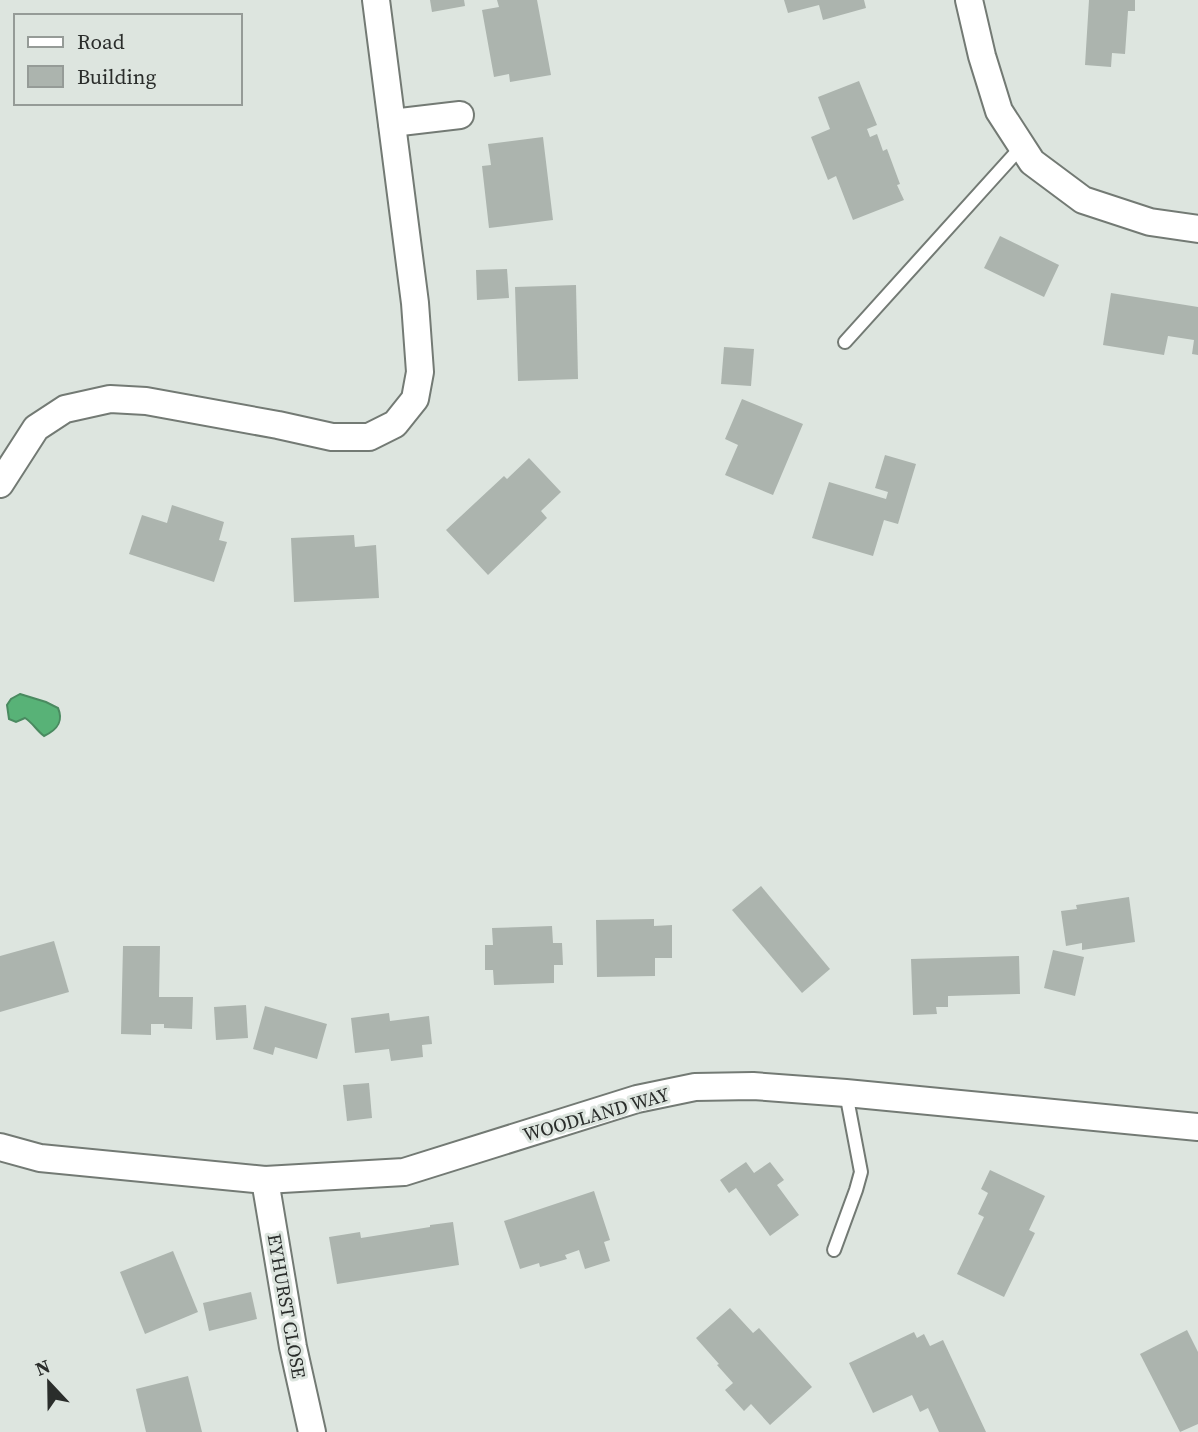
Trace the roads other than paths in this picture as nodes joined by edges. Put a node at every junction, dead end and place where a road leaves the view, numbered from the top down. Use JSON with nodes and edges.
{"nodes":[{"id":1,"x":376,"y":0,"type":"edge"},
{"id":2,"x":969,"y":0,"type":"edge"},
{"id":3,"x":460,"y":115,"type":"dead end"},
{"id":4,"x":392,"y":123,"type":"junction"},
{"id":5,"x":1022,"y":146,"type":"junction"},
{"id":6,"x":1198,"y":229,"type":"edge"},
{"id":7,"x":845,"y":342,"type":"dead end"},
{"id":8,"x":0,"y":484,"type":"edge"},
{"id":9,"x":846,"y":1093,"type":"junction"},
{"id":10,"x":1198,"y":1127,"type":"edge"},
{"id":11,"x":0,"y":1147,"type":"edge"},
{"id":12,"x":264,"y":1180,"type":"junction"},
{"id":13,"x":834,"y":1250,"type":"dead end"},
{"id":14,"x":312,"y":1432,"type":"edge"}],
"edges":[{"from":1,"to":4,"type":"street"},
{"from":2,"to":5,"type":"street"},
{"from":3,"to":4,"type":"street"},
{"from":4,"to":8,"type":"street"},
{"from":5,"to":6,"type":"street"},
{"from":5,"to":7,"type":"lane"},
{"from":9,"to":10,"type":"street","name":"WOODLAND WAY"},
{"from":9,"to":12,"type":"street","name":"WOODLAND WAY"},
{"from":9,"to":13,"type":"lane"},
{"from":11,"to":12,"type":"street","name":"WOODLAND WAY"},
{"from":12,"to":14,"type":"street","name":"EYHURST CLOSE"}]}
